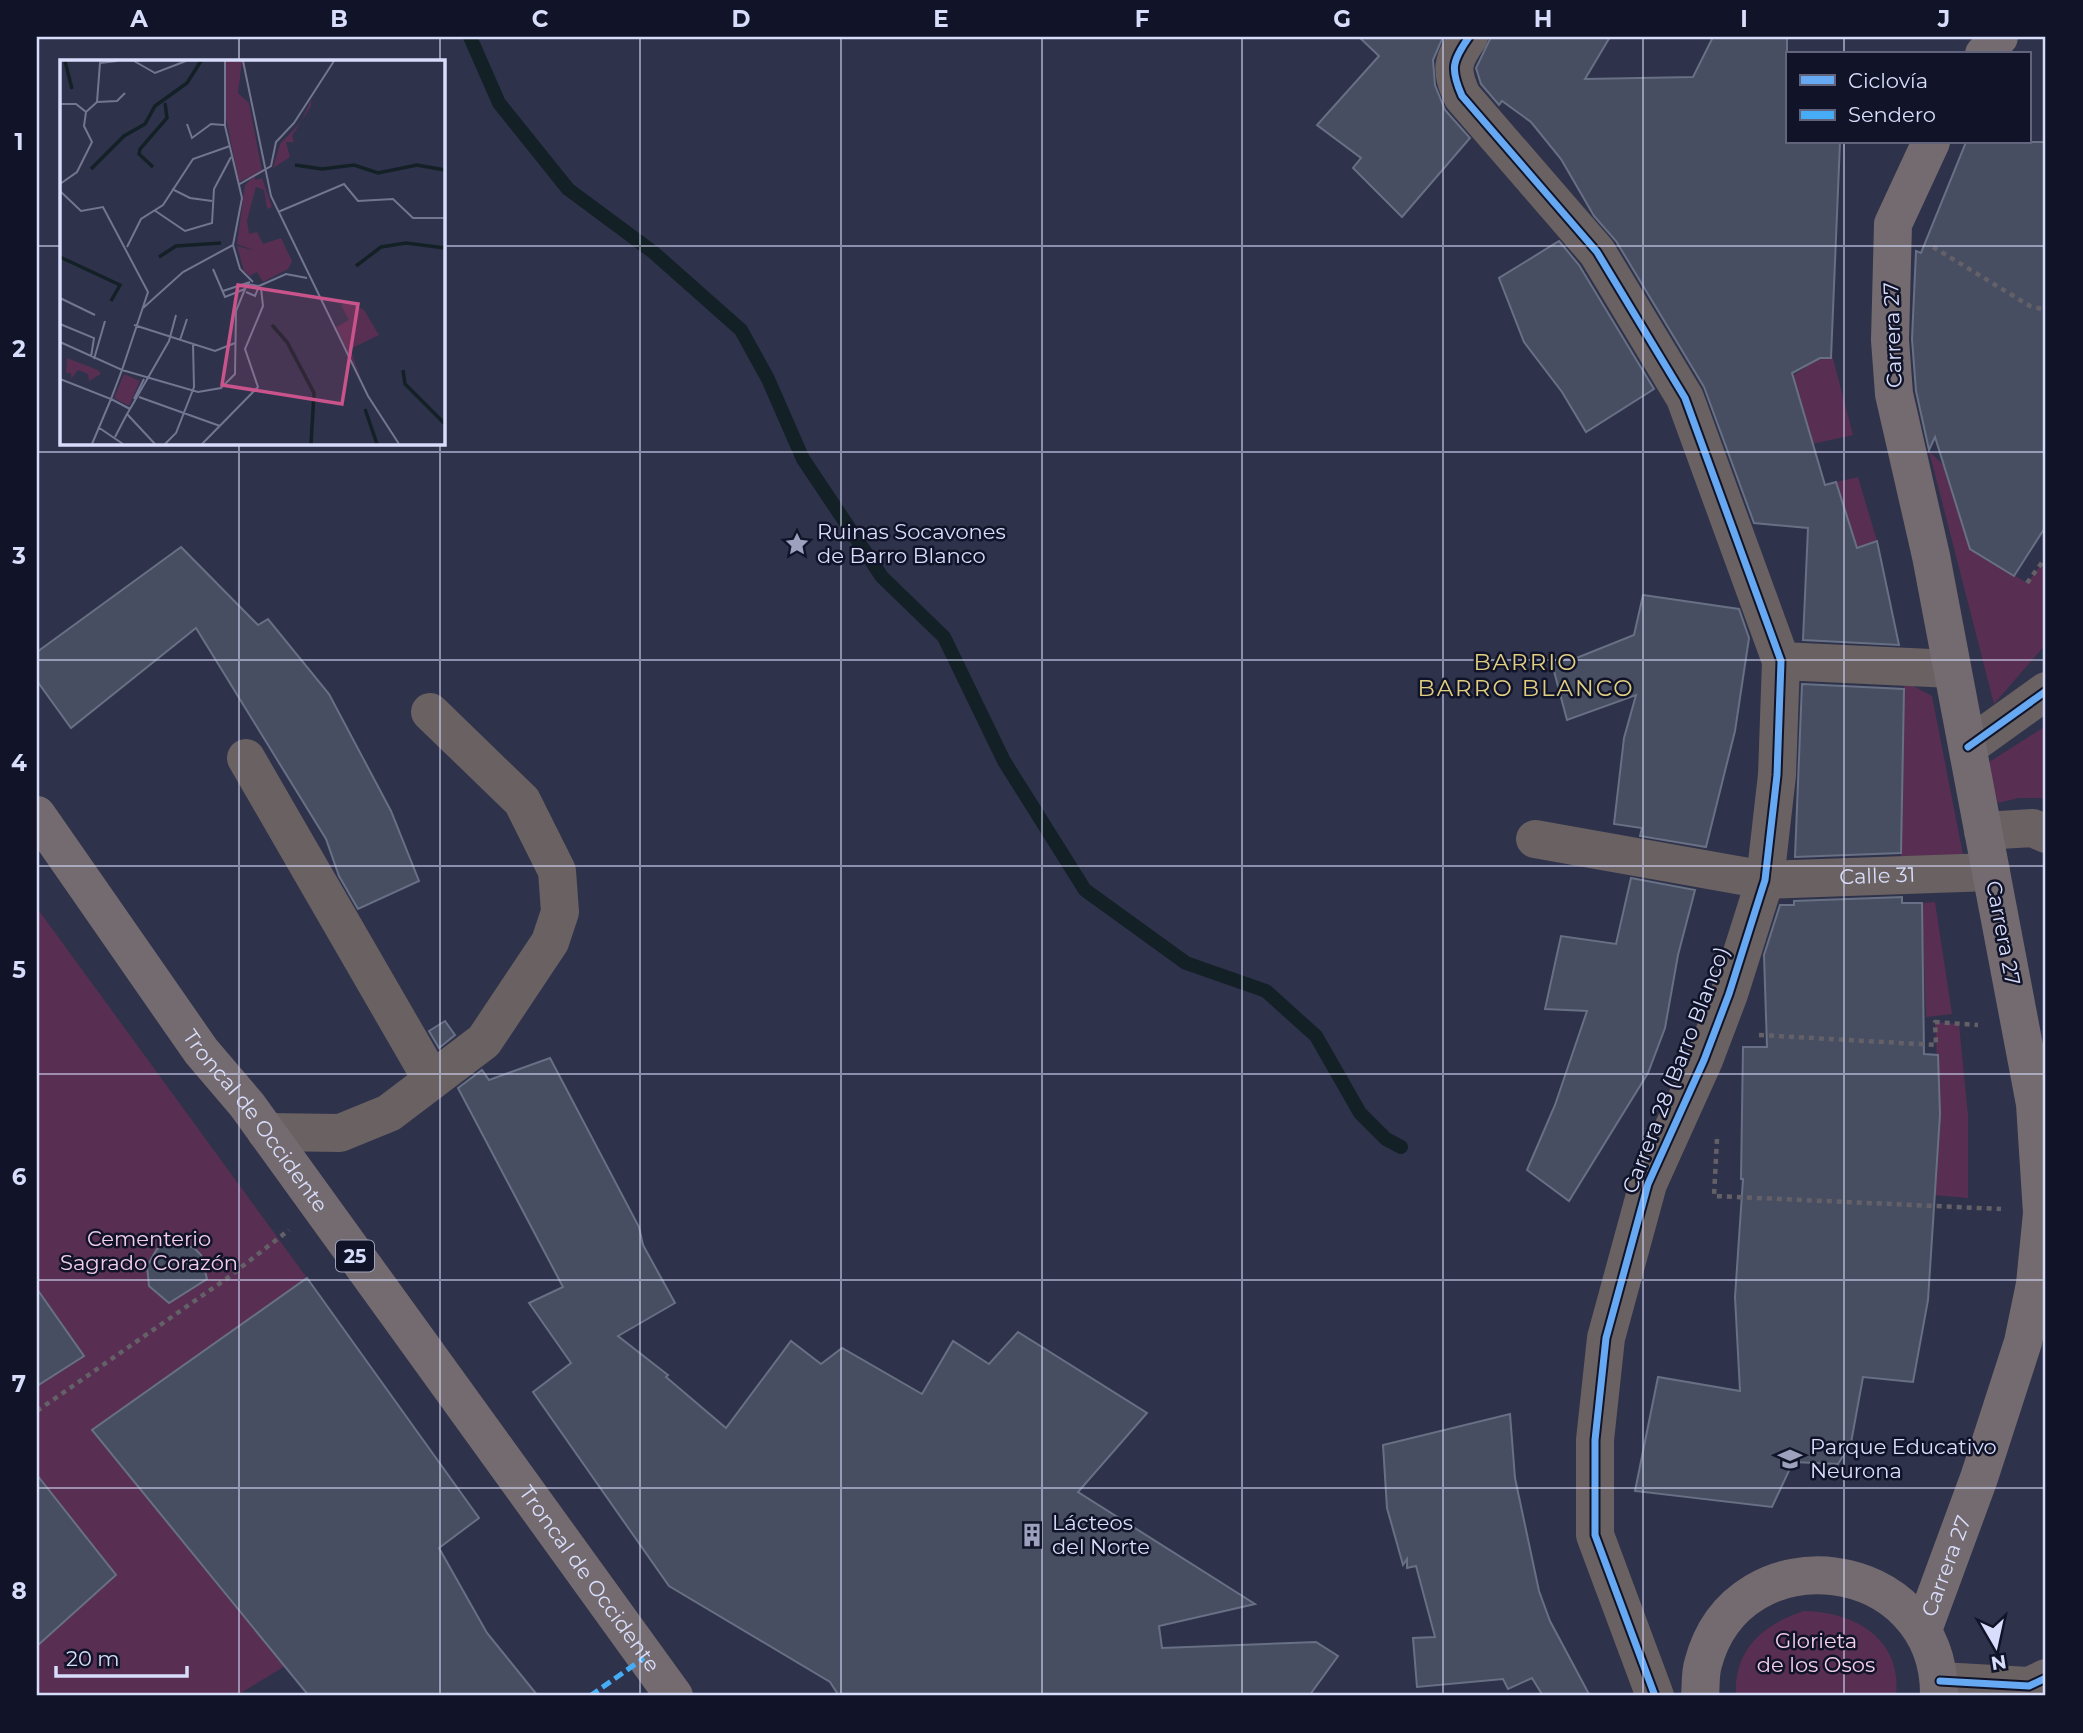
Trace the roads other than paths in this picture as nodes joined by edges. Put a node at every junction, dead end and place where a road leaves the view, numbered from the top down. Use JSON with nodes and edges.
{"nodes":[{"id":1,"x":1469,"y":37,"type":"edge"},
{"id":2,"x":1998,"y":37,"type":"edge"},
{"id":3,"x":1986,"y":52,"type":"edge"},
{"id":4,"x":1930,"y":144,"type":"edge"},
{"id":5,"x":1781,"y":661,"type":"junction"},
{"id":6,"x":1952,"y":670,"type":"junction"},
{"id":7,"x":2046,"y":691,"type":"edge"},
{"id":8,"x":430,"y":712,"type":"dead end"},
{"id":9,"x":1968,"y":747,"type":"junction"},
{"id":10,"x":246,"y":758,"type":"dead end"},
{"id":11,"x":37,"y":815,"type":"edge"},
{"id":12,"x":1983,"y":831,"type":"junction"},
{"id":13,"x":2046,"y":834,"type":"edge"},
{"id":14,"x":1535,"y":839,"type":"dead end"},
{"id":15,"x":1991,"y":872,"type":"junction"},
{"id":16,"x":1765,"y":880,"type":"junction"},
{"id":17,"x":432,"y":1080,"type":"junction"},
{"id":18,"x":266,"y":1132,"type":"junction"},
{"id":19,"x":1923,"y":1630,"type":"junction"},
{"id":20,"x":2046,"y":1678,"type":"edge"},
{"id":21,"x":1939,"y":1689,"type":"edge"},
{"id":22,"x":674,"y":1696,"type":"edge"},
{"id":23,"x":1655,"y":1696,"type":"edge"},
{"id":24,"x":1700,"y":1696,"type":"edge"}],
"edges":[{"from":1,"to":5,"type":"street","name":"Carrera 28 (Barro Blanco)"},
{"from":2,"to":3,"type":"main road"},
{"from":4,"to":6,"type":"main road","name":"Carrera 27"},
{"from":5,"to":6,"type":"street"},
{"from":5,"to":16,"type":"street","name":"Carrera 28 (Barro Blanco)"},
{"from":6,"to":9,"type":"main road","name":"Carrera 27"},
{"from":7,"to":9,"type":"street"},
{"from":8,"to":17,"type":"street"},
{"from":9,"to":12,"type":"main road","name":"Carrera 27"},
{"from":10,"to":17,"type":"street"},
{"from":11,"to":18,"type":"main road","name":"Troncal de Occidente","number":"25"},
{"from":12,"to":13,"type":"street"},
{"from":12,"to":15,"type":"main road","name":"Carrera 27"},
{"from":14,"to":16,"type":"street","name":"Calle 31"},
{"from":15,"to":16,"type":"street","name":"Calle 31"},
{"from":15,"to":19,"type":"main road","name":"Carrera 27"},
{"from":16,"to":23,"type":"street","name":"Carrera 28 (Barro Blanco)"},
{"from":17,"to":18,"type":"street"},
{"from":18,"to":22,"type":"main road","name":"Troncal de Occidente","number":"25"},
{"from":19,"to":21,"type":"main road"},
{"from":19,"to":24,"type":"main road"},
{"from":20,"to":21,"type":"street"}]}
